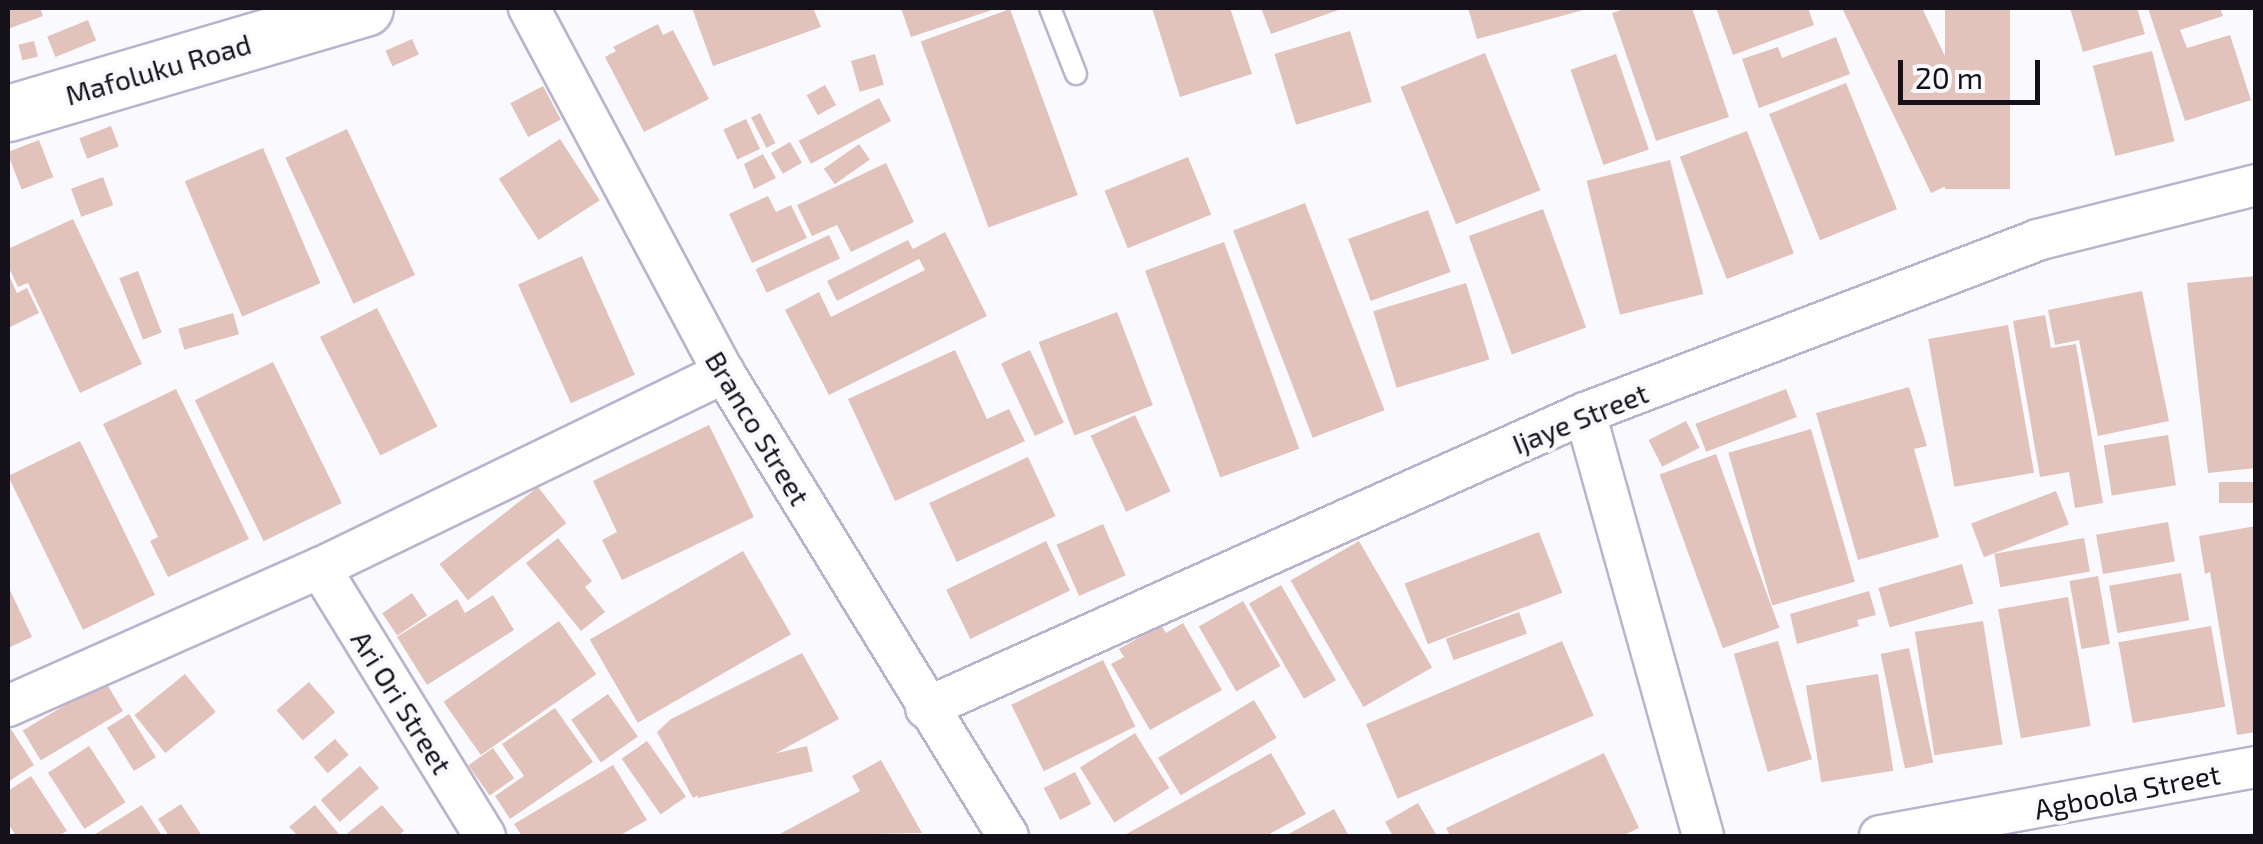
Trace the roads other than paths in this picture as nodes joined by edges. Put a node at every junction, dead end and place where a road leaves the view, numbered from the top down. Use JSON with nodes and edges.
{"nodes":[{"id":1,"x":366,"y":8,"type":"edge"},
{"id":2,"x":529,"y":8,"type":"edge"},
{"id":3,"x":1050,"y":8,"type":"edge"},
{"id":4,"x":1076,"y":74,"type":"dead end"},
{"id":5,"x":8,"y":113,"type":"edge"},
{"id":6,"x":2256,"y":185,"type":"edge"},
{"id":7,"x":724,"y":373,"type":"junction"},
{"id":8,"x":1585,"y":413,"type":"junction"},
{"id":9,"x":320,"y":568,"type":"junction"},
{"id":10,"x":8,"y":706,"type":"edge"},
{"id":11,"x":926,"y":708,"type":"junction"},
{"id":12,"x":2256,"y":767,"type":"edge"},
{"id":13,"x":485,"y":836,"type":"edge"},
{"id":14,"x":1008,"y":836,"type":"edge"},
{"id":15,"x":1703,"y":836,"type":"edge"},
{"id":16,"x":1880,"y":836,"type":"edge"}],
"edges":[{"from":1,"to":5,"type":"street","name":"Mafoluku Road"},
{"from":2,"to":7,"type":"street","name":"Branco Street"},
{"from":3,"to":4,"type":"lane"},
{"from":6,"to":8,"type":"street","name":"Ijaye Street"},
{"from":7,"to":9,"type":"street"},
{"from":7,"to":11,"type":"street","name":"Branco Street"},
{"from":8,"to":11,"type":"street","name":"Ijaye Street"},
{"from":8,"to":15,"type":"street"},
{"from":9,"to":10,"type":"street"},
{"from":9,"to":13,"type":"street","name":"Ari Ori Street"},
{"from":11,"to":14,"type":"street","name":"Branco Street"},
{"from":12,"to":16,"type":"street","name":"Agboola Street"}]}
